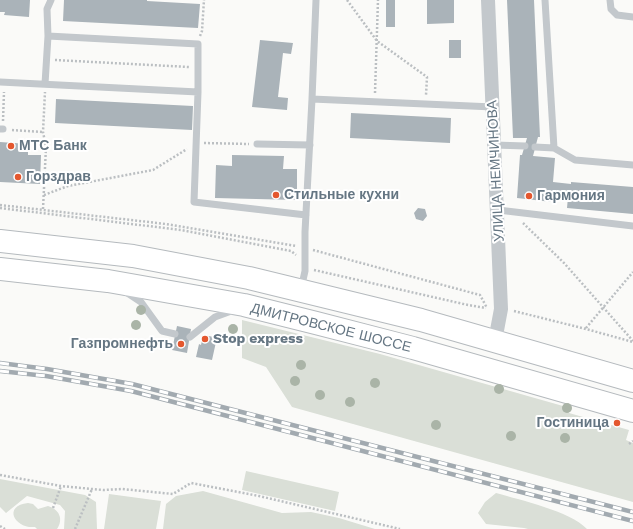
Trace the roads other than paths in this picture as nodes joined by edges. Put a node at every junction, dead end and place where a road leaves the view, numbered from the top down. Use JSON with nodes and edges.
{"nodes":[{"id":1,"x":51,"y":0,"type":"edge"},
{"id":2,"x":316,"y":0,"type":"edge"},
{"id":3,"x":488,"y":0,"type":"edge"},
{"id":4,"x":546,"y":0,"type":"edge"},
{"id":5,"x":610,"y":0,"type":"edge"},
{"id":6,"x":633,"y":17,"type":"edge"},
{"id":7,"x":48,"y":36,"type":"junction"},
{"id":8,"x":2,"y":82,"type":"edge"},
{"id":9,"x":45,"y":84,"type":"junction"},
{"id":10,"x":198,"y":92,"type":"junction"},
{"id":11,"x":312,"y":99,"type":"junction"},
{"id":12,"x":493,"y":107,"type":"junction"},
{"id":13,"x":258,"y":144,"type":"road end"},
{"id":14,"x":310,"y":145,"type":"junction"},
{"id":15,"x":495,"y":145,"type":"junction"},
{"id":16,"x":525,"y":146,"type":"dead end"},
{"id":17,"x":535,"y":147,"type":"dead end"},
{"id":18,"x":554,"y":148,"type":"junction"},
{"id":19,"x":633,"y":165,"type":"edge"},
{"id":20,"x":505,"y":211,"type":"junction"},
{"id":21,"x":306,"y":215,"type":"junction"},
{"id":22,"x":633,"y":226,"type":"edge"},
{"id":23,"x":0,"y":241,"type":"edge"},
{"id":24,"x":0,"y":269,"type":"edge"},
{"id":25,"x":108,"y":281,"type":"junction"},
{"id":26,"x":300,"y":290,"type":"junction"},
{"id":27,"x":244,"y":305,"type":"junction"},
{"id":28,"x":175,"y":334,"type":"dead end"},
{"id":29,"x":190,"y":336,"type":"dead end"},
{"id":30,"x":495,"y":341,"type":"junction"},
{"id":31,"x":633,"y":381,"type":"edge"},
{"id":32,"x":633,"y":411,"type":"edge"}],
"edges":[{"from":1,"to":7,"type":"lane"},
{"from":2,"to":11,"type":"lane"},
{"from":3,"to":12,"type":"street","name":"УЛИЦА НЕМЧИНОВА"},
{"from":4,"to":18,"type":"lane"},
{"from":5,"to":6,"type":"lane"},
{"from":7,"to":9,"type":"lane"},
{"from":7,"to":10,"type":"lane"},
{"from":8,"to":9,"type":"lane"},
{"from":9,"to":10,"type":"lane"},
{"from":10,"to":21,"type":"lane"},
{"from":11,"to":12,"type":"lane"},
{"from":11,"to":14,"type":"lane"},
{"from":12,"to":15,"type":"street","name":"УЛИЦА НЕМЧИНОВА"},
{"from":13,"to":14,"type":"lane"},
{"from":14,"to":21,"type":"lane"},
{"from":15,"to":16,"type":"lane"},
{"from":15,"to":20,"type":"street","name":"УЛИЦА НЕМЧИНОВА"},
{"from":17,"to":18,"type":"lane"},
{"from":18,"to":19,"type":"lane"},
{"from":20,"to":22,"type":"lane"},
{"from":20,"to":30,"type":"street","name":"УЛИЦА НЕМЧИНОВА"},
{"from":21,"to":26,"type":"lane"},
{"from":23,"to":26,"type":"main road","name":"ДМИТРОВСКОЕ ШОССЕ"},
{"from":24,"to":25,"type":"main road","name":"ДМИТРОВСКОЕ ШОССЕ"},
{"from":25,"to":27,"type":"main road","name":"ДМИТРОВСКОЕ ШОССЕ"},
{"from":25,"to":28,"type":"lane"},
{"from":26,"to":30,"type":"main road","name":"ДМИТРОВСКОЕ ШОССЕ"},
{"from":27,"to":29,"type":"lane"},
{"from":27,"to":32,"type":"main road","name":"ДМИТРОВСКОЕ ШОССЕ"},
{"from":30,"to":31,"type":"main road","name":"ДМИТРОВСКОЕ ШОССЕ"}]}
